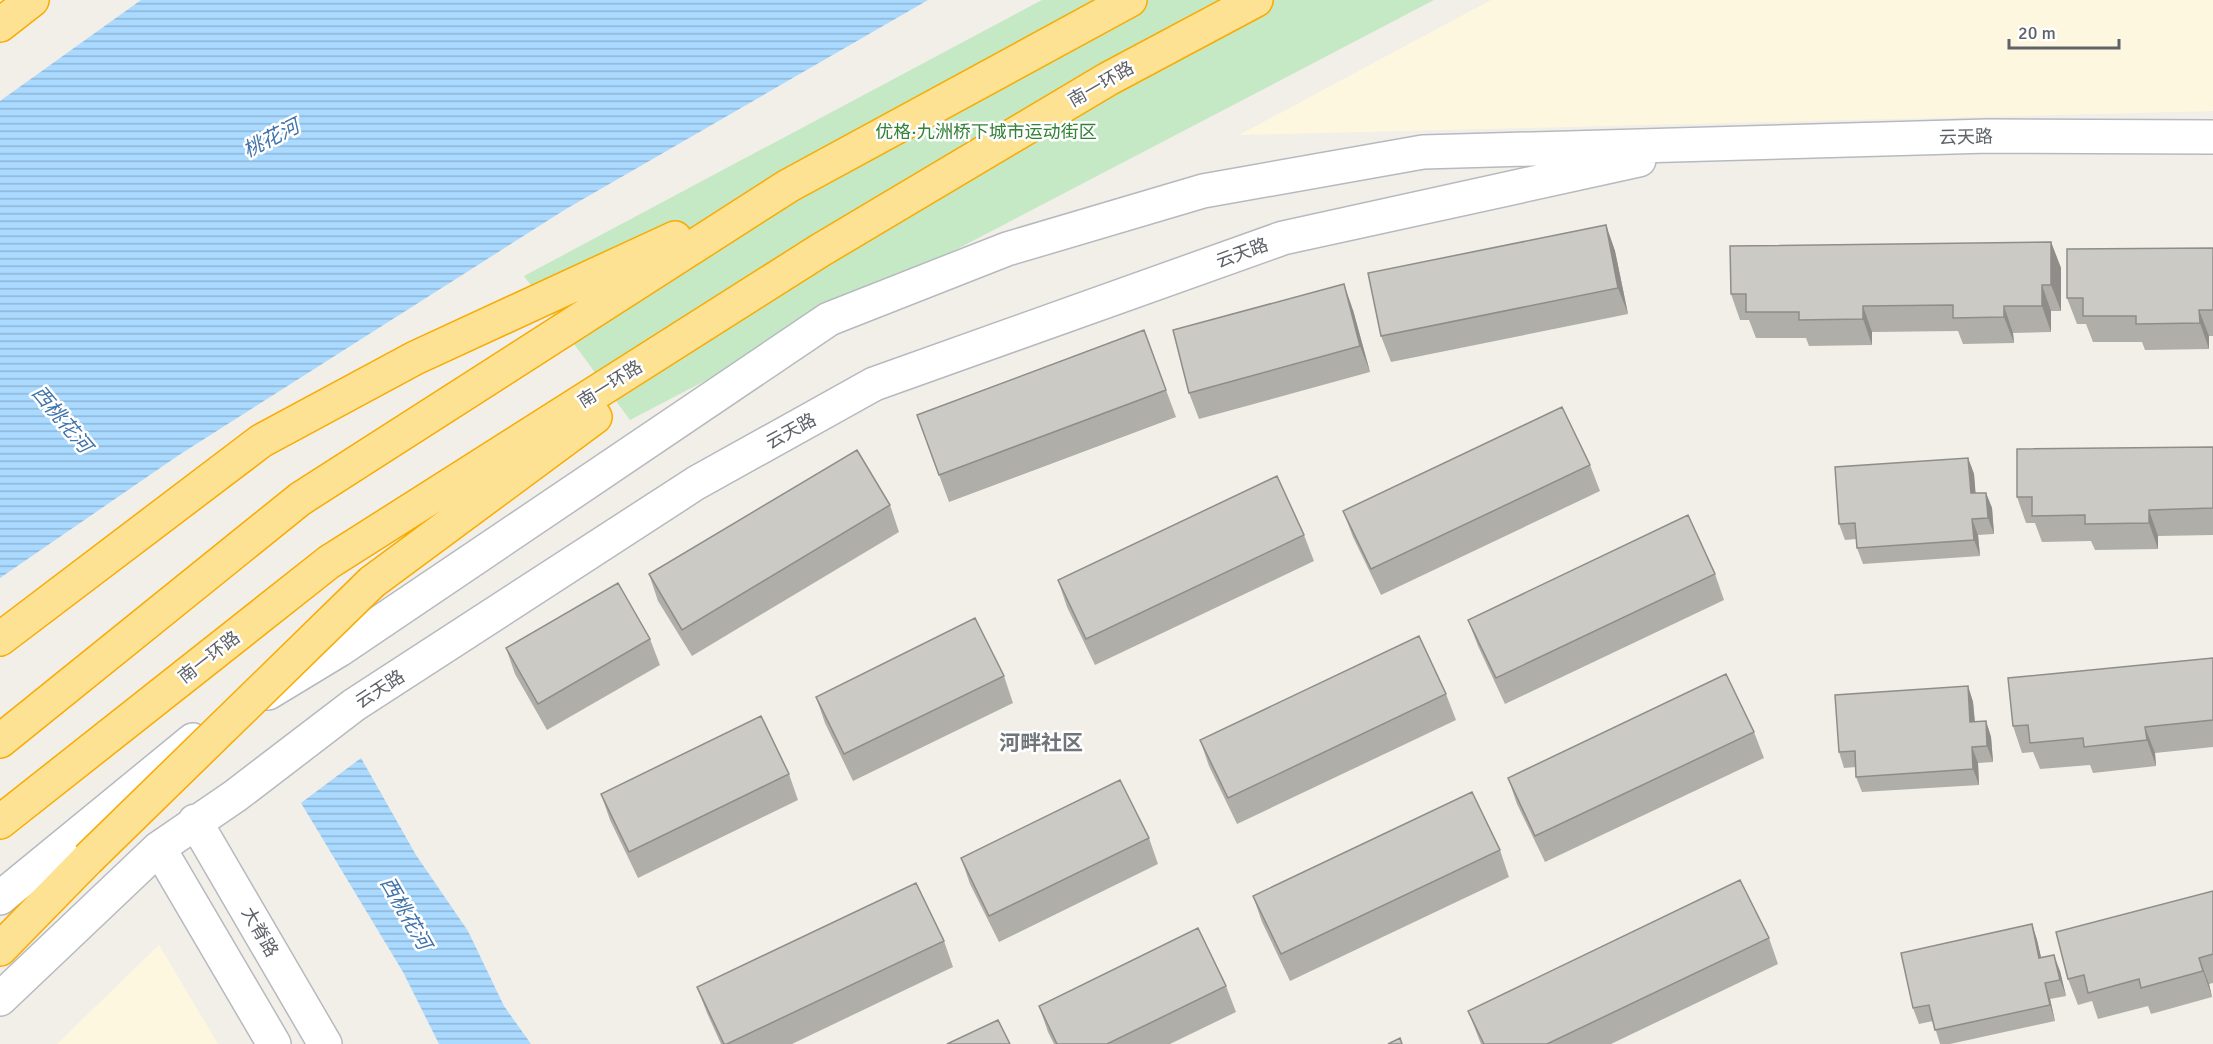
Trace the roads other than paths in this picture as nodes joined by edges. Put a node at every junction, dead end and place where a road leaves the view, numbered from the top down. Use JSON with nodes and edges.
{"nodes":[{"id":1,"x":32,"y":0,"type":"edge"},
{"id":2,"x":1130,"y":0,"type":"edge"},
{"id":3,"x":1256,"y":0,"type":"edge"},
{"id":4,"x":0,"y":25,"type":"edge"},
{"id":5,"x":2213,"y":137,"type":"edge"},
{"id":6,"x":1720,"y":142,"type":"junction"},
{"id":7,"x":788,"y":186,"type":"junction"},
{"id":8,"x":819,"y":251,"type":"junction"},
{"id":9,"x":0,"y":639,"type":"edge"},
{"id":10,"x":0,"y":741,"type":"edge"},
{"id":11,"x":195,"y":821,"type":"junction"},
{"id":12,"x":0,"y":822,"type":"edge"},
{"id":13,"x":159,"y":848,"type":"junction"},
{"id":14,"x":0,"y":898,"type":"edge"},
{"id":15,"x":0,"y":949,"type":"edge"},
{"id":16,"x":0,"y":999,"type":"edge"},
{"id":17,"x":274,"y":1044,"type":"edge"},
{"id":18,"x":326,"y":1044,"type":"edge"}],
"edges":[{"from":1,"to":4,"type":"highway"},
{"from":2,"to":7,"type":"highway"},
{"from":3,"to":8,"type":"highway","name":"南一环路"},
{"from":5,"to":6,"type":"main road","name":"云天路"},
{"from":6,"to":11,"type":"main road","name":"云天路"},
{"from":6,"to":14,"type":"main road","name":"云天路","bridge":true},
{"from":7,"to":9,"type":"highway"},
{"from":7,"to":10,"type":"highway"},
{"from":8,"to":12,"type":"highway","name":"南一环路"},
{"from":8,"to":15,"type":"highway","bridge":true},
{"from":11,"to":13,"type":"main road","name":"云天路"},
{"from":11,"to":18,"type":"main road","name":"大脊路"},
{"from":13,"to":16,"type":"main road","name":"云天路"},
{"from":13,"to":17,"type":"main road"}]}
